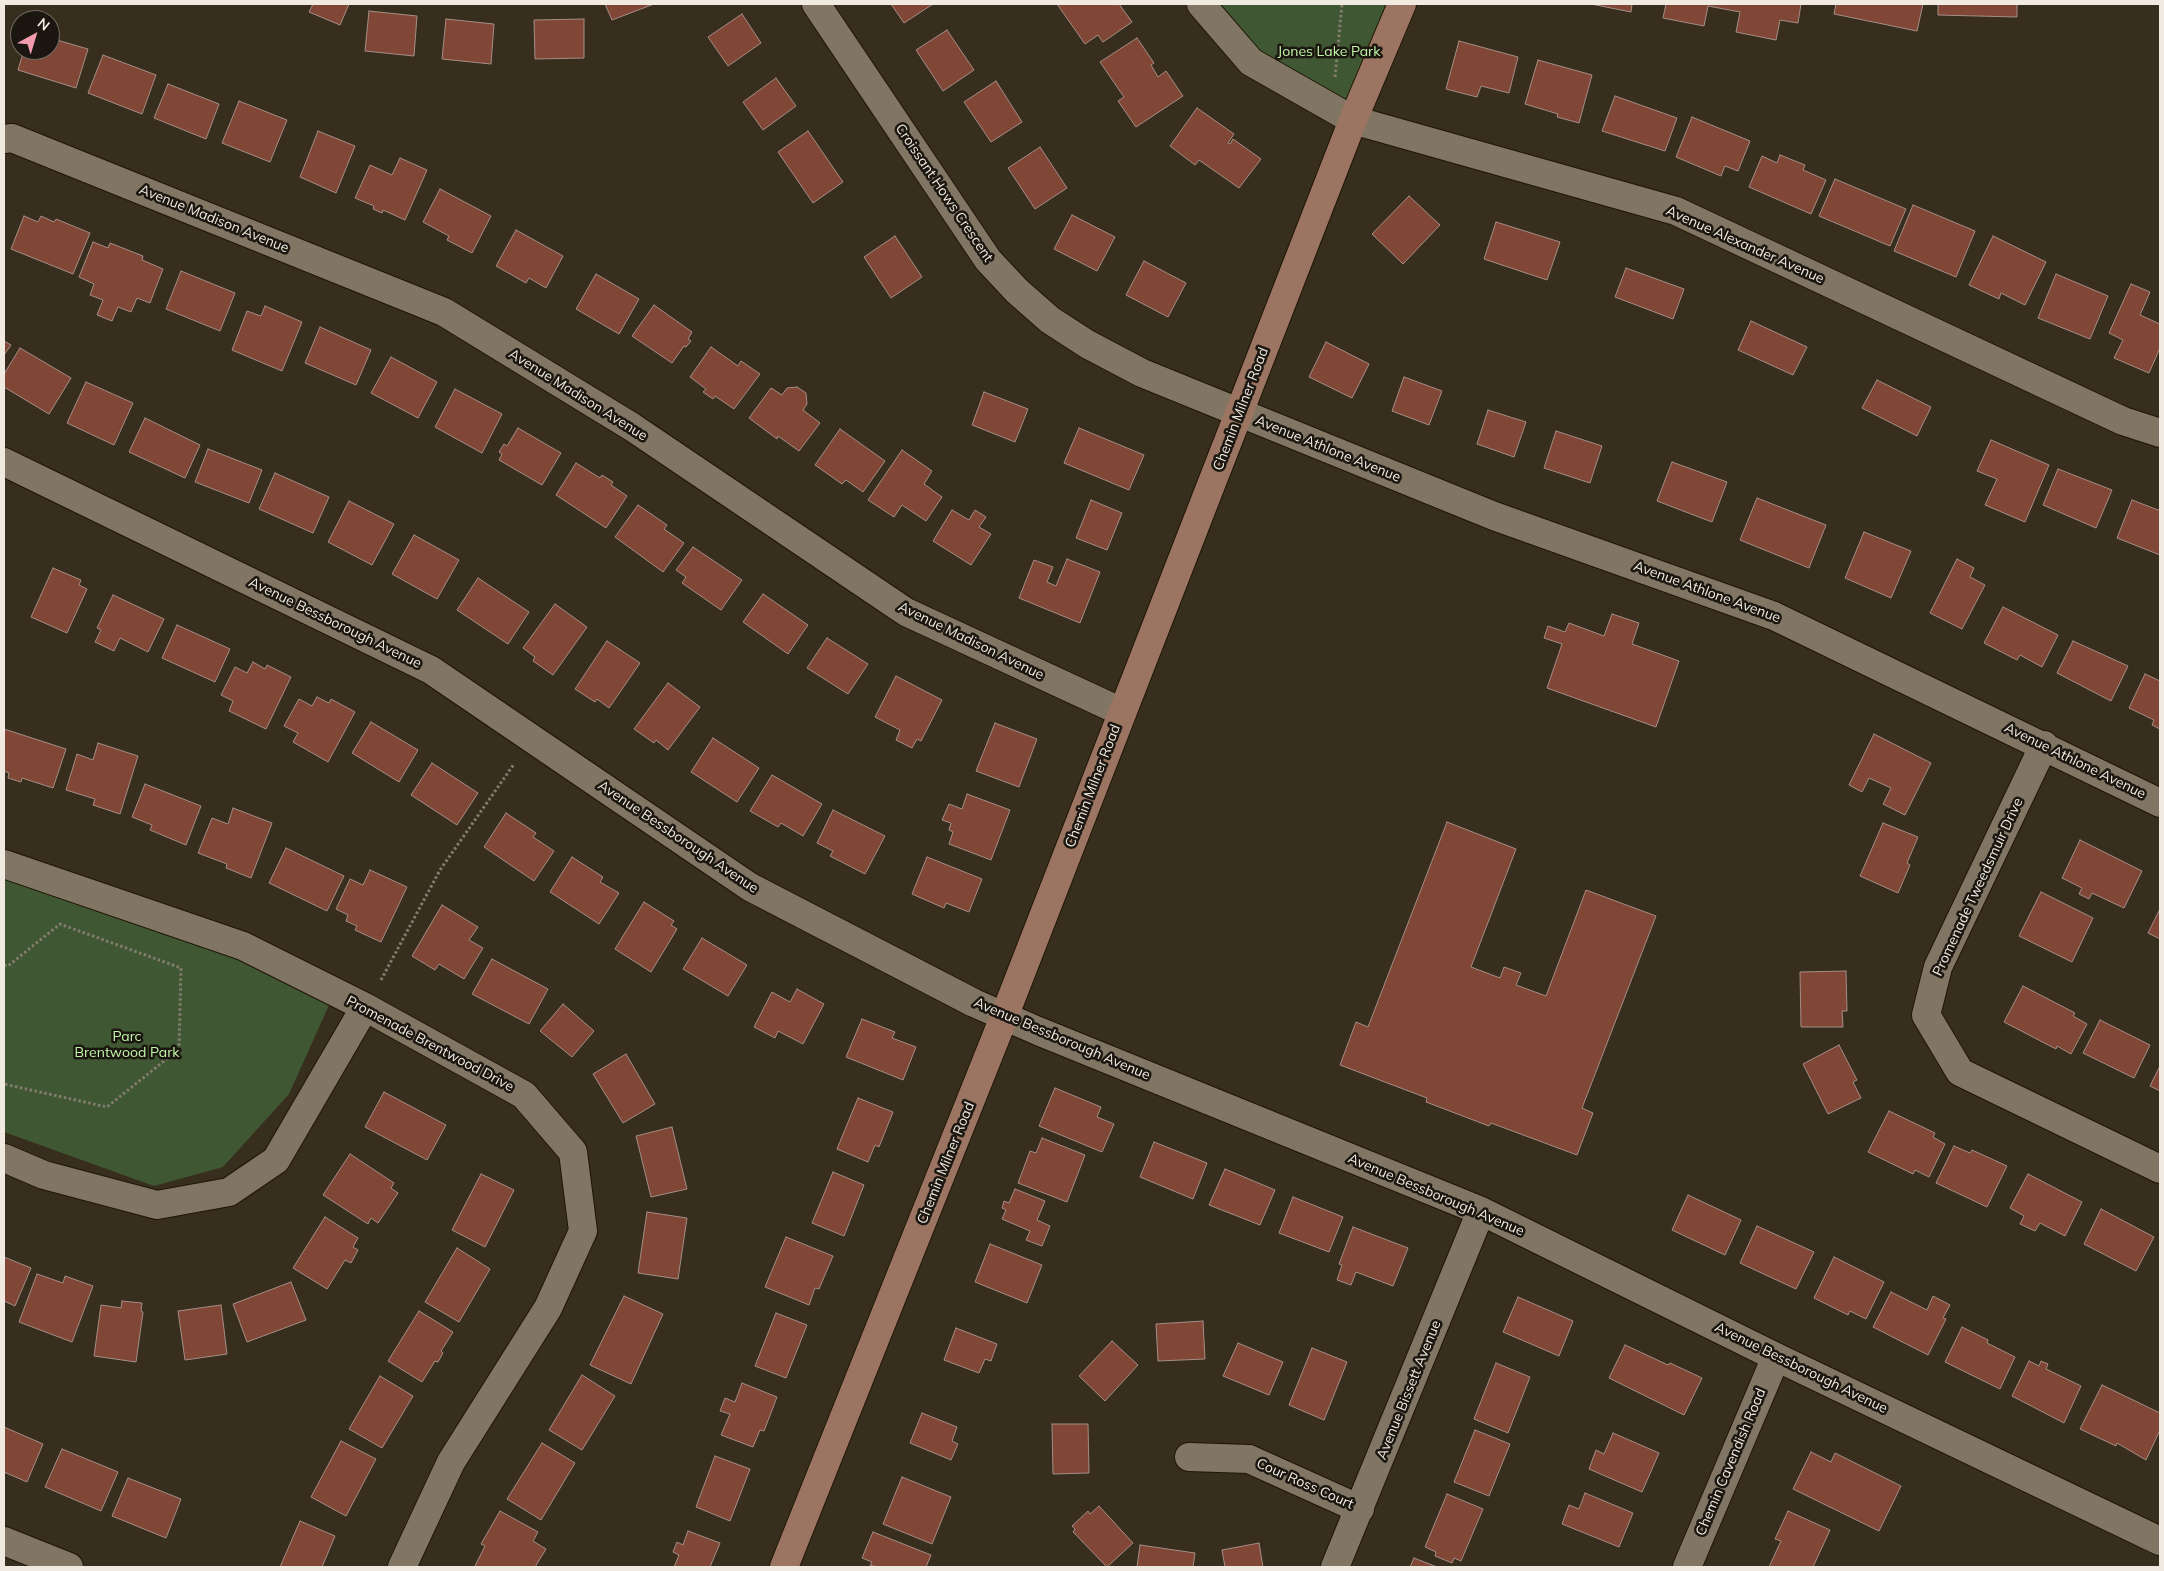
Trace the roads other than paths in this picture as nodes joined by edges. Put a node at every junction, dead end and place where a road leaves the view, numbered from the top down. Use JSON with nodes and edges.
{"nodes":[{"id":1,"x":816,"y":4,"type":"edge"},
{"id":2,"x":1201,"y":4,"type":"edge"},
{"id":3,"x":1402,"y":4,"type":"edge"},
{"id":4,"x":1353,"y":120,"type":"junction"},
{"id":5,"x":4,"y":139,"type":"edge"},
{"id":6,"x":1240,"y":413,"type":"junction"},
{"id":7,"x":2160,"y":432,"type":"edge"},
{"id":8,"x":4,"y":462,"type":"edge"},
{"id":9,"x":1122,"y":712,"type":"junction"},
{"id":10,"x":2044,"y":745,"type":"junction"},
{"id":11,"x":2160,"y":803,"type":"edge"},
{"id":12,"x":4,"y":864,"type":"edge"},
{"id":13,"x":365,"y":1008,"type":"junction"},
{"id":14,"x":1004,"y":1017,"type":"junction"},
{"id":15,"x":4,"y":1158,"type":"edge"},
{"id":16,"x":2160,"y":1169,"type":"edge"},
{"id":17,"x":1482,"y":1211,"type":"junction"},
{"id":18,"x":1776,"y":1356,"type":"junction"},
{"id":19,"x":1189,"y":1457,"type":"dead end"},
{"id":20,"x":1360,"y":1508,"type":"junction"},
{"id":21,"x":2160,"y":1541,"type":"edge"},
{"id":22,"x":4,"y":1542,"type":"edge"},
{"id":23,"x":69,"y":1567,"type":"edge"},
{"id":24,"x":402,"y":1567,"type":"edge"},
{"id":25,"x":784,"y":1567,"type":"edge"},
{"id":26,"x":1335,"y":1567,"type":"edge"},
{"id":27,"x":1687,"y":1567,"type":"edge"}],
"edges":[{"from":1,"to":6,"type":"street","name":"Croissant Hows Crescent"},
{"from":2,"to":4,"type":"street","name":"Avenue Alexander Avenue"},
{"from":3,"to":4,"type":"street","name":"Chemin Milner Road"},
{"from":4,"to":6,"type":"street","name":"Chemin Milner Road"},
{"from":4,"to":7,"type":"street","name":"Avenue Alexander Avenue"},
{"from":5,"to":9,"type":"street","name":"Avenue Madison Avenue"},
{"from":6,"to":9,"type":"street","name":"Chemin Milner Road"},
{"from":6,"to":10,"type":"street","name":"Avenue Athlone Avenue"},
{"from":8,"to":14,"type":"street","name":"Avenue Bessborough Avenue"},
{"from":9,"to":14,"type":"street","name":"Chemin Milner Road"},
{"from":10,"to":11,"type":"street","name":"Avenue Athlone Avenue"},
{"from":10,"to":16,"type":"street","name":"Promenade Tweedsmuir Drive"},
{"from":12,"to":13,"type":"street","name":"Promenade Brentwood Drive"},
{"from":13,"to":15,"type":"street"},
{"from":13,"to":24,"type":"street","name":"Promenade Brentwood Drive"},
{"from":14,"to":17,"type":"street","name":"Avenue Bessborough Avenue"},
{"from":14,"to":25,"type":"street","name":"Chemin Milner Road"},
{"from":17,"to":18,"type":"street","name":"Avenue Bessborough Avenue"},
{"from":17,"to":20,"type":"street","name":"Avenue Bissett Avenue"},
{"from":18,"to":21,"type":"street","name":"Avenue Bessborough Avenue"},
{"from":18,"to":27,"type":"street","name":"Chemin Cavendish Road"},
{"from":19,"to":20,"type":"street","name":"Cour Ross Court"},
{"from":20,"to":26,"type":"street","name":"Avenue Bissett Avenue"},
{"from":22,"to":23,"type":"street"}]}
